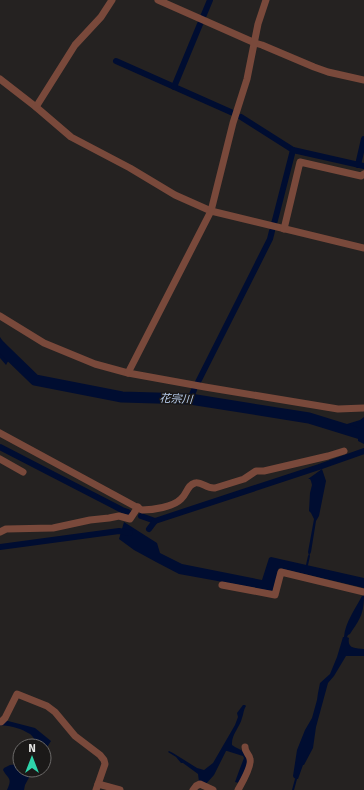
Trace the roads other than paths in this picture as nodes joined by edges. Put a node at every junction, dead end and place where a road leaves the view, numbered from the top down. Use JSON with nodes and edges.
{"nodes":[{"id":1,"x":112,"y":0,"type":"edge"},
{"id":2,"x":158,"y":0,"type":"edge"},
{"id":3,"x":266,"y":0,"type":"edge"},
{"id":4,"x":255,"y":43,"type":"junction"},
{"id":5,"x":0,"y":79,"type":"edge"},
{"id":6,"x":364,"y":80,"type":"edge"},
{"id":7,"x":36,"y":107,"type":"junction"},
{"id":8,"x":364,"y":174,"type":"edge"},
{"id":9,"x":211,"y":211,"type":"junction"},
{"id":10,"x":284,"y":229,"type":"junction"},
{"id":11,"x":364,"y":248,"type":"edge"},
{"id":12,"x":0,"y":316,"type":"edge"},
{"id":13,"x":128,"y":373,"type":"junction"},
{"id":14,"x":364,"y":408,"type":"edge"},
{"id":15,"x":0,"y":433,"type":"edge"},
{"id":16,"x":344,"y":450,"type":"dead end"},
{"id":17,"x":0,"y":460,"type":"edge"},
{"id":18,"x":24,"y":472,"type":"dead end"},
{"id":19,"x":138,"y":507,"type":"junction"},
{"id":20,"x":0,"y":532,"type":"edge"},
{"id":21,"x":222,"y":585,"type":"dead end"},
{"id":22,"x":364,"y":592,"type":"edge"},
{"id":23,"x":0,"y":722,"type":"edge"},
{"id":24,"x":245,"y":747,"type":"dead end"},
{"id":25,"x":97,"y":787,"type":"edge"},
{"id":26,"x":120,"y":790,"type":"edge"},
{"id":27,"x":193,"y":790,"type":"edge"},
{"id":28,"x":214,"y":790,"type":"edge"},
{"id":29,"x":238,"y":790,"type":"edge"}],
"edges":[{"from":1,"to":7,"type":"street"},
{"from":2,"to":4,"type":"street"},
{"from":3,"to":4,"type":"street"},
{"from":4,"to":6,"type":"street"},
{"from":4,"to":9,"type":"street"},
{"from":5,"to":7,"type":"street"},
{"from":7,"to":9,"type":"street"},
{"from":8,"to":10,"type":"street"},
{"from":9,"to":10,"type":"street"},
{"from":9,"to":13,"type":"street"},
{"from":10,"to":11,"type":"street"},
{"from":12,"to":13,"type":"street"},
{"from":13,"to":14,"type":"street"},
{"from":15,"to":19,"type":"street"},
{"from":16,"to":19,"type":"street"},
{"from":17,"to":18,"type":"street"},
{"from":19,"to":20,"type":"street"},
{"from":21,"to":22,"type":"street"},
{"from":23,"to":25,"type":"street"},
{"from":24,"to":29,"type":"street"},
{"from":25,"to":26,"type":"street"},
{"from":27,"to":28,"type":"street"}]}
